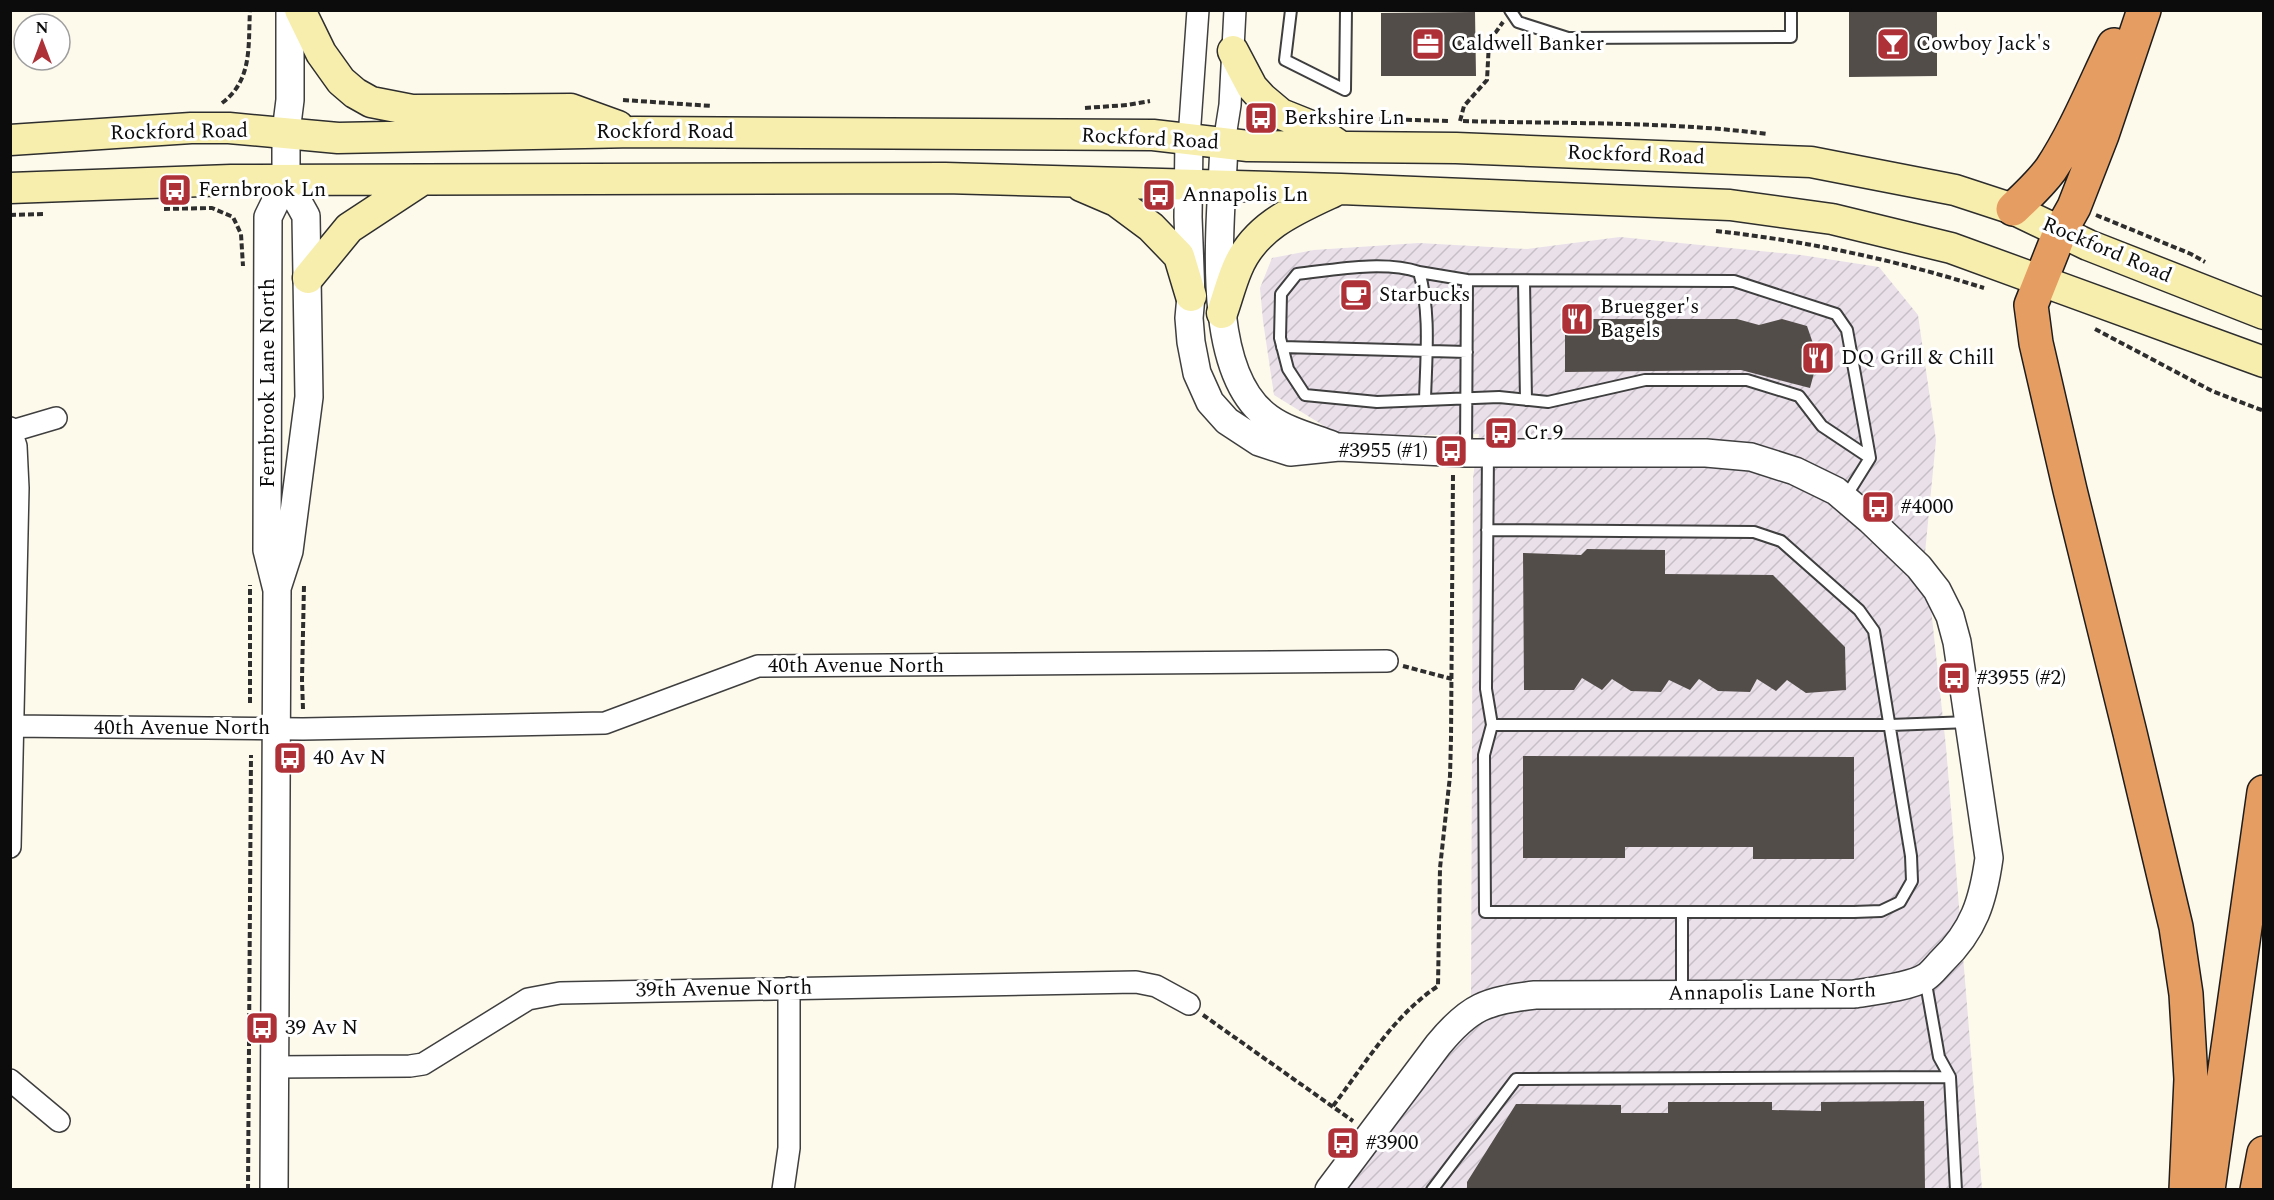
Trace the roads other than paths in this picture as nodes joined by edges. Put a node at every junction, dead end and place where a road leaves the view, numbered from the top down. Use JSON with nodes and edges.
{"nodes":[{"id":1,"x":290,"y":10,"type":"edge"},
{"id":2,"x":300,"y":10,"type":"edge"},
{"id":3,"x":1198,"y":10,"type":"edge"},
{"id":4,"x":1235,"y":10,"type":"edge"},
{"id":5,"x":1291,"y":10,"type":"edge"},
{"id":6,"x":1346,"y":10,"type":"edge"},
{"id":7,"x":1791,"y":10,"type":"edge"},
{"id":8,"x":2142,"y":10,"type":"edge"},
{"id":9,"x":1510,"y":11,"type":"edge"},
{"id":10,"x":1233,"y":51,"type":"junction"},
{"id":11,"x":286,"y":132,"type":"junction"},
{"id":12,"x":635,"y":132,"type":"junction"},
{"id":13,"x":1189,"y":138,"type":"junction"},
{"id":14,"x":10,"y":140,"type":"edge"},
{"id":15,"x":1224,"y":143,"type":"junction"},
{"id":16,"x":1340,"y":146,"type":"junction"},
{"id":17,"x":286,"y":180,"type":"junction"},
{"id":18,"x":422,"y":180,"type":"junction"},
{"id":19,"x":1064,"y":180,"type":"junction"},
{"id":20,"x":1189,"y":184,"type":"junction"},
{"id":21,"x":1223,"y":185,"type":"junction"},
{"id":22,"x":10,"y":188,"type":"edge"},
{"id":23,"x":1341,"y":189,"type":"junction"},
{"id":24,"x":2013,"y":208,"type":"junction"},
{"id":25,"x":2060,"y":231,"type":"junction"},
{"id":26,"x":1419,"y":273,"type":"junction"},
{"id":27,"x":308,"y":279,"type":"junction"},
{"id":28,"x":2040,"y":279,"type":"junction"},
{"id":29,"x":1467,"y":280,"type":"junction"},
{"id":30,"x":1524,"y":281,"type":"junction"},
{"id":31,"x":1191,"y":296,"type":"junction"},
{"id":32,"x":1222,"y":313,"type":"junction"},
{"id":33,"x":2264,"y":314,"type":"edge"},
{"id":34,"x":1282,"y":347,"type":"junction"},
{"id":35,"x":1426,"y":352,"type":"junction"},
{"id":36,"x":1467,"y":352,"type":"junction"},
{"id":37,"x":2264,"y":362,"type":"edge"},
{"id":38,"x":1467,"y":398,"type":"junction"},
{"id":39,"x":1425,"y":400,"type":"junction"},
{"id":40,"x":1526,"y":400,"type":"junction"},
{"id":41,"x":56,"y":418,"type":"dead end"},
{"id":42,"x":11,"y":430,"type":"edge"},
{"id":43,"x":1339,"y":447,"type":"junction"},
{"id":44,"x":1870,"y":458,"type":"junction"},
{"id":45,"x":1469,"y":459,"type":"junction"},
{"id":46,"x":1845,"y":498,"type":"junction"},
{"id":47,"x":1488,"y":530,"type":"junction"},
{"id":48,"x":277,"y":590,"type":"junction"},
{"id":49,"x":1387,"y":661,"type":"road end"},
{"id":50,"x":1969,"y":722,"type":"junction"},
{"id":51,"x":1492,"y":725,"type":"junction"},
{"id":52,"x":1891,"y":725,"type":"junction"},
{"id":53,"x":12,"y":726,"type":"edge"},
{"id":54,"x":277,"y":729,"type":"junction"},
{"id":55,"x":2264,"y":792,"type":"edge"},
{"id":56,"x":10,"y":847,"type":"edge"},
{"id":57,"x":1682,"y":912,"type":"junction"},
{"id":58,"x":1925,"y":977,"type":"junction"},
{"id":59,"x":789,"y":988,"type":"junction"},
{"id":60,"x":1682,"y":995,"type":"junction"},
{"id":61,"x":1189,"y":1004,"type":"road end"},
{"id":62,"x":274,"y":1067,"type":"junction"},
{"id":63,"x":1950,"y":1077,"type":"junction"},
{"id":64,"x":10,"y":1080,"type":"edge"},
{"id":65,"x":59,"y":1121,"type":"dead end"},
{"id":66,"x":2264,"y":1153,"type":"edge"},
{"id":67,"x":1337,"y":1186,"type":"edge"},
{"id":68,"x":274,"y":1190,"type":"edge"},
{"id":69,"x":783,"y":1190,"type":"edge"},
{"id":70,"x":1432,"y":1190,"type":"edge"},
{"id":71,"x":1956,"y":1190,"type":"edge"},
{"id":72,"x":2186,"y":1190,"type":"edge"},
{"id":73,"x":2208,"y":1190,"type":"edge"},
{"id":74,"x":2257,"y":1190,"type":"edge"}],
"edges":[{"from":1,"to":11,"type":"street","name":"Fernbrook Lane North"},
{"from":2,"to":12,"type":"main road"},
{"from":3,"to":13,"type":"street"},
{"from":4,"to":10,"type":"street"},
{"from":5,"to":6,"type":"lane"},
{"from":7,"to":9,"type":"lane"},
{"from":8,"to":24,"type":"highway"},
{"from":8,"to":25,"type":"highway"},
{"from":10,"to":15,"type":"street"},
{"from":10,"to":16,"type":"main road"},
{"from":11,"to":12,"type":"main road","name":"Rockford Road"},
{"from":11,"to":14,"type":"main road","name":"Rockford Road"},
{"from":11,"to":17,"type":"street","name":"Fernbrook Lane North"},
{"from":12,"to":13,"type":"main road","name":"Rockford Road"},
{"from":13,"to":15,"type":"main road","name":"Rockford Road"},
{"from":13,"to":20,"type":"street","name":"Annapolis Lane North"},
{"from":15,"to":16,"type":"main road","name":"Rockford Road"},
{"from":15,"to":21,"type":"street","name":"Annapolis Lane North"},
{"from":16,"to":24,"type":"main road","name":"Rockford Road"},
{"from":17,"to":18,"type":"main road","name":"Rockford Road"},
{"from":17,"to":22,"type":"main road","name":"Rockford Road"},
{"from":17,"to":27,"type":"street","name":"Fernbrook Lane North"},
{"from":17,"to":48,"type":"street","name":"Fernbrook Lane North"},
{"from":18,"to":19,"type":"main road","name":"Rockford Road"},
{"from":18,"to":27,"type":"main road"},
{"from":19,"to":20,"type":"main road","name":"Rockford Road"},
{"from":19,"to":31,"type":"main road"},
{"from":20,"to":21,"type":"main road","name":"Rockford Road"},
{"from":20,"to":31,"type":"street","name":"Annapolis Lane North"},
{"from":21,"to":23,"type":"main road","name":"Rockford Road"},
{"from":21,"to":32,"type":"street","name":"Annapolis Lane North"},
{"from":23,"to":28,"type":"main road","name":"Rockford Road"},
{"from":23,"to":32,"type":"main road"},
{"from":24,"to":25,"type":"main road","name":"Rockford Road"},
{"from":25,"to":28,"type":"highway"},
{"from":25,"to":33,"type":"main road","name":"Rockford Road"},
{"from":26,"to":29,"type":"lane"},
{"from":26,"to":34,"type":"lane"},
{"from":26,"to":35,"type":"lane"},
{"from":27,"to":48,"type":"street","name":"Fernbrook Lane North"},
{"from":28,"to":37,"type":"main road","name":"Rockford Road"},
{"from":28,"to":72,"type":"highway"},
{"from":29,"to":30,"type":"lane"},
{"from":29,"to":36,"type":"lane"},
{"from":30,"to":40,"type":"lane"},
{"from":30,"to":44,"type":"lane"},
{"from":31,"to":43,"type":"street","name":"Annapolis Lane North"},
{"from":32,"to":43,"type":"street","name":"Annapolis Lane North"},
{"from":34,"to":35,"type":"lane"},
{"from":34,"to":39,"type":"lane"},
{"from":35,"to":36,"type":"lane"},
{"from":35,"to":39,"type":"lane"},
{"from":36,"to":38,"type":"lane"},
{"from":38,"to":39,"type":"lane"},
{"from":38,"to":40,"type":"lane"},
{"from":38,"to":45,"type":"lane"},
{"from":40,"to":44,"type":"lane"},
{"from":41,"to":42,"type":"street"},
{"from":42,"to":53,"type":"street"},
{"from":43,"to":45,"type":"street","name":"Annapolis Lane North"},
{"from":44,"to":46,"type":"lane"},
{"from":45,"to":46,"type":"street","name":"Annapolis Lane North"},
{"from":45,"to":47,"type":"lane"},
{"from":46,"to":50,"type":"street","name":"Annapolis Lane North"},
{"from":47,"to":51,"type":"lane"},
{"from":47,"to":52,"type":"lane"},
{"from":48,"to":54,"type":"street","name":"Fernbrook Lane North"},
{"from":49,"to":54,"type":"street","name":"40th Avenue North"},
{"from":50,"to":52,"type":"lane"},
{"from":50,"to":58,"type":"street","name":"Annapolis Lane North"},
{"from":51,"to":52,"type":"lane"},
{"from":51,"to":57,"type":"lane"},
{"from":52,"to":57,"type":"lane"},
{"from":53,"to":54,"type":"street","name":"40th Avenue North"},
{"from":53,"to":56,"type":"street"},
{"from":54,"to":62,"type":"street","name":"Fernbrook Lane North"},
{"from":55,"to":73,"type":"highway"},
{"from":57,"to":60,"type":"lane"},
{"from":58,"to":60,"type":"street","name":"Annapolis Lane North"},
{"from":58,"to":63,"type":"lane"},
{"from":59,"to":61,"type":"street","name":"39th Avenue North"},
{"from":59,"to":62,"type":"street","name":"39th Avenue North"},
{"from":59,"to":69,"type":"street"},
{"from":60,"to":67,"type":"street","name":"Annapolis Lane North"},
{"from":62,"to":68,"type":"street","name":"Fernbrook Lane North"},
{"from":63,"to":70,"type":"lane"},
{"from":63,"to":71,"type":"lane"},
{"from":64,"to":65,"type":"street"},
{"from":66,"to":74,"type":"highway"}]}
